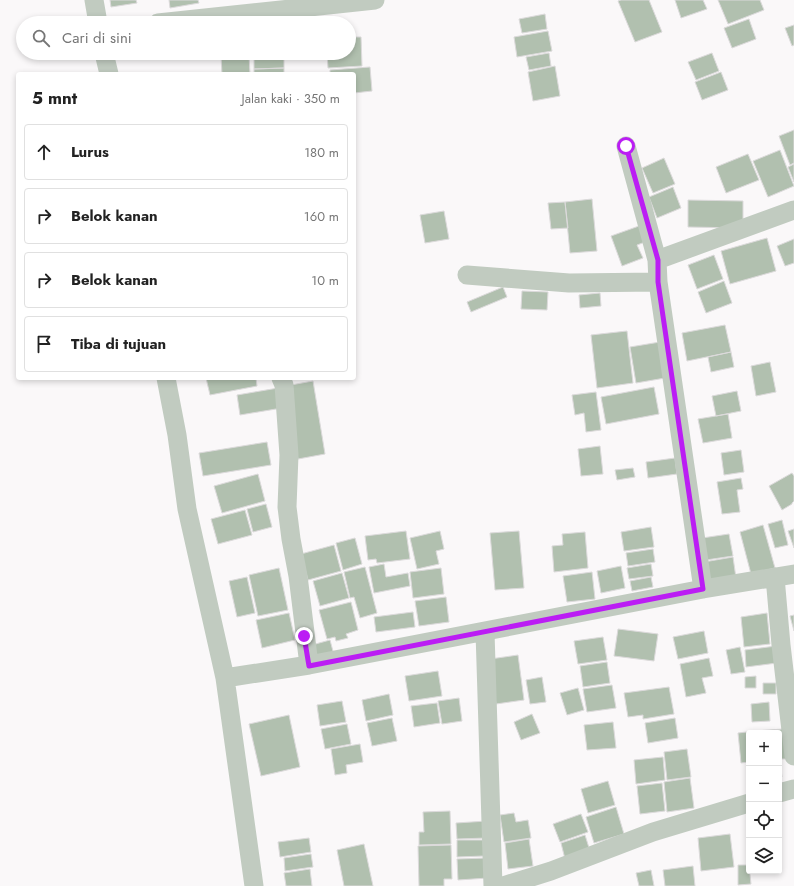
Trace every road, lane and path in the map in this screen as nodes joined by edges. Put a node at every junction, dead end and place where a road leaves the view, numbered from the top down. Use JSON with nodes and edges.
{"nodes":[{"id":1,"x":94,"y":0,"type":"edge"},
{"id":2,"x":375,"y":0,"type":"edge"},
{"id":3,"x":97,"y":16,"type":"edge"},
{"id":4,"x":224,"y":16,"type":"edge"},
{"id":5,"x":106,"y":60,"type":"edge"},
{"id":6,"x":109,"y":72,"type":"edge"},
{"id":7,"x":626,"y":146,"type":"dead end"},
{"id":8,"x":794,"y":210,"type":"edge"},
{"id":9,"x":658,"y":260,"type":"junction"},
{"id":10,"x":467,"y":275,"type":"dead end"},
{"id":11,"x":658,"y":282,"type":"junction"},
{"id":12,"x":166,"y":380,"type":"edge"},
{"id":13,"x":282,"y":380,"type":"edge"},
{"id":14,"x":794,"y":574,"type":"edge"},
{"id":15,"x":775,"y":577,"type":"junction"},
{"id":16,"x":703,"y":589,"type":"junction"},
{"id":17,"x":485,"y":632,"type":"junction"},
{"id":18,"x":309,"y":666,"type":"junction"},
{"id":19,"x":225,"y":678,"type":"junction"},
{"id":20,"x":794,"y":756,"type":"edge"},
{"id":21,"x":794,"y":789,"type":"edge"},
{"id":22,"x":782,"y":793,"type":"edge"},
{"id":23,"x":746,"y":803,"type":"edge"},
{"id":24,"x":254,"y":886,"type":"edge"},
{"id":25,"x":493,"y":886,"type":"edge"},
{"id":26,"x":503,"y":886,"type":"edge"}],
"edges":[{"from":1,"to":3,"type":"street"},
{"from":2,"to":4,"type":"street"},
{"from":5,"to":6,"type":"street"},
{"from":7,"to":9,"type":"street"},
{"from":8,"to":9,"type":"street"},
{"from":9,"to":11,"type":"street"},
{"from":10,"to":11,"type":"street"},
{"from":11,"to":16,"type":"street"},
{"from":12,"to":19,"type":"street"},
{"from":13,"to":18,"type":"street"},
{"from":14,"to":15,"type":"street"},
{"from":15,"to":16,"type":"street"},
{"from":15,"to":20,"type":"street"},
{"from":16,"to":17,"type":"street"},
{"from":17,"to":18,"type":"street"},
{"from":17,"to":25,"type":"street"},
{"from":18,"to":19,"type":"street"},
{"from":19,"to":24,"type":"street"},
{"from":21,"to":22,"type":"street"},
{"from":23,"to":26,"type":"street"}]}
